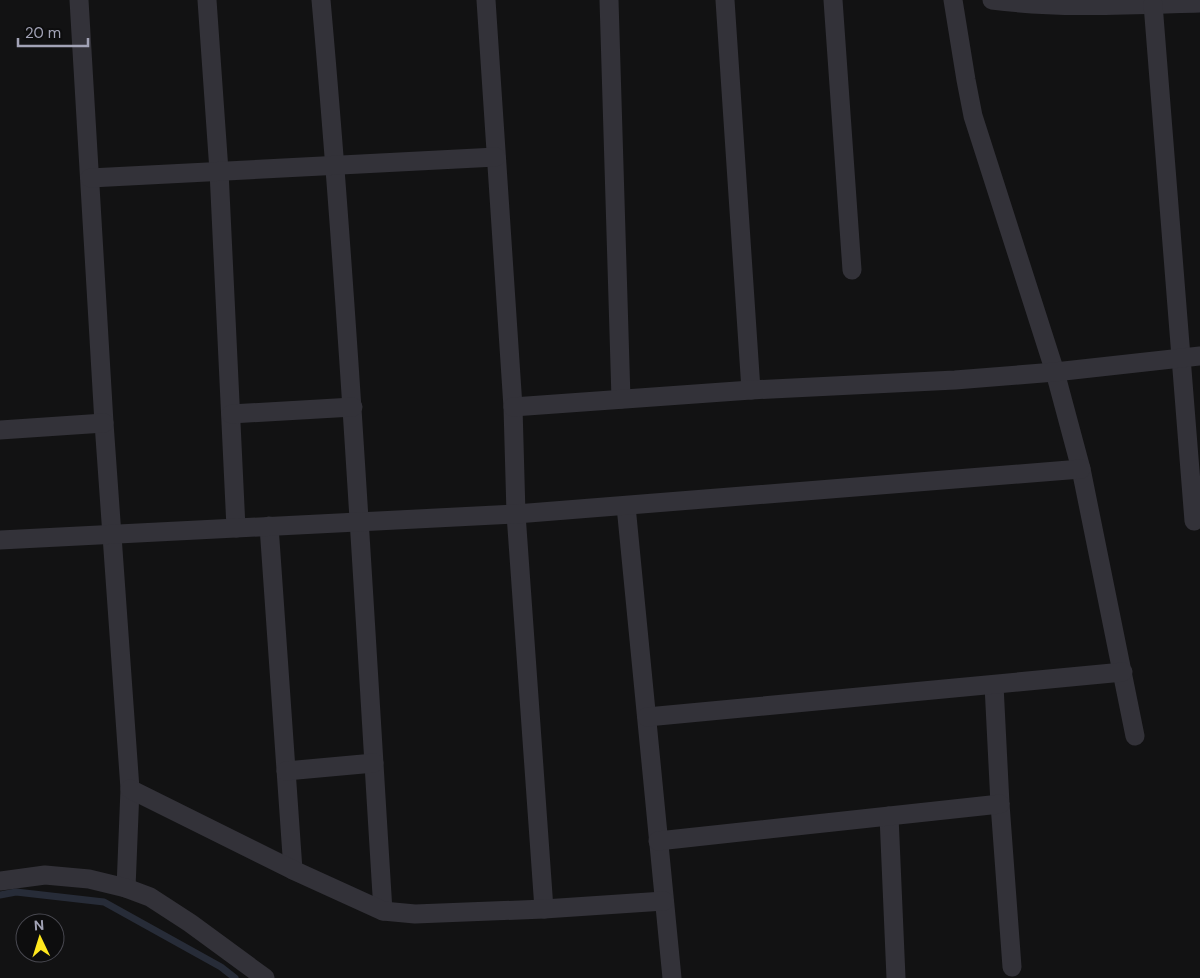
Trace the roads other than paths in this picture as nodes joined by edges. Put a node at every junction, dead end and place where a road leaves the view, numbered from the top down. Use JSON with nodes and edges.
{"nodes":[{"id":1,"x":79,"y":0,"type":"edge"},
{"id":2,"x":207,"y":0,"type":"edge"},
{"id":3,"x":322,"y":0,"type":"edge"},
{"id":4,"x":486,"y":0,"type":"edge"},
{"id":5,"x":609,"y":0,"type":"edge"},
{"id":6,"x":725,"y":0,"type":"edge"},
{"id":7,"x":833,"y":0,"type":"edge"},
{"id":8,"x":953,"y":0,"type":"edge"},
{"id":9,"x":992,"y":0,"type":"edge"},
{"id":10,"x":1200,"y":3,"type":"edge"},
{"id":11,"x":1154,"y":4,"type":"junction"},
{"id":12,"x":496,"y":157,"type":"junction"},
{"id":13,"x":336,"y":164,"type":"junction"},
{"id":14,"x":219,"y":171,"type":"junction"},
{"id":15,"x":90,"y":178,"type":"junction"},
{"id":16,"x":852,"y":270,"type":"dead end"},
{"id":17,"x":1191,"y":357,"type":"edge"},
{"id":18,"x":1056,"y":372,"type":"junction"},
{"id":19,"x":751,"y":390,"type":"junction"},
{"id":20,"x":621,"y":399,"type":"junction"},
{"id":21,"x":353,"y":407,"type":"junction"},
{"id":22,"x":513,"y":407,"type":"junction"},
{"id":23,"x":231,"y":414,"type":"junction"},
{"id":24,"x":104,"y":423,"type":"junction"},
{"id":25,"x":0,"y":430,"type":"edge"},
{"id":26,"x":1081,"y":469,"type":"junction"},
{"id":27,"x":626,"y":506,"type":"junction"},
{"id":28,"x":516,"y":514,"type":"junction"},
{"id":29,"x":359,"y":521,"type":"junction"},
{"id":30,"x":1194,"y":521,"type":"dead end"},
{"id":31,"x":269,"y":526,"type":"junction"},
{"id":32,"x":236,"y":528,"type":"junction"},
{"id":33,"x":112,"y":534,"type":"junction"},
{"id":34,"x":0,"y":540,"type":"edge"},
{"id":35,"x":1123,"y":672,"type":"junction"},
{"id":36,"x":994,"y":685,"type":"junction"},
{"id":37,"x":647,"y":717,"type":"junction"},
{"id":38,"x":1135,"y":736,"type":"dead end"},
{"id":39,"x":374,"y":763,"type":"junction"},
{"id":40,"x":286,"y":770,"type":"junction"},
{"id":41,"x":130,"y":789,"type":"junction"},
{"id":42,"x":1000,"y":804,"type":"junction"},
{"id":43,"x":889,"y":816,"type":"junction"},
{"id":44,"x":658,"y":841,"type":"junction"},
{"id":45,"x":293,"y":870,"type":"junction"},
{"id":46,"x":0,"y":882,"type":"edge"},
{"id":47,"x":126,"y":888,"type":"junction"},
{"id":48,"x":664,"y":901,"type":"junction"},
{"id":49,"x":544,"y":909,"type":"junction"},
{"id":50,"x":383,"y":911,"type":"junction"},
{"id":51,"x":1012,"y":967,"type":"dead end"},
{"id":52,"x":265,"y":978,"type":"edge"},
{"id":53,"x":672,"y":978,"type":"edge"},
{"id":54,"x":896,"y":978,"type":"edge"}],
"edges":[{"from":1,"to":15,"type":"street"},
{"from":2,"to":14,"type":"street"},
{"from":3,"to":13,"type":"street"},
{"from":4,"to":12,"type":"street"},
{"from":5,"to":20,"type":"street"},
{"from":6,"to":19,"type":"street"},
{"from":7,"to":16,"type":"street"},
{"from":8,"to":18,"type":"street"},
{"from":9,"to":11,"type":"street"},
{"from":10,"to":11,"type":"street"},
{"from":11,"to":17,"type":"street"},
{"from":12,"to":13,"type":"street"},
{"from":12,"to":22,"type":"street"},
{"from":13,"to":14,"type":"street"},
{"from":13,"to":21,"type":"street"},
{"from":14,"to":15,"type":"street"},
{"from":14,"to":23,"type":"street"},
{"from":15,"to":24,"type":"street"},
{"from":17,"to":18,"type":"street"},
{"from":17,"to":30,"type":"street"},
{"from":18,"to":19,"type":"street"},
{"from":18,"to":26,"type":"street"},
{"from":19,"to":20,"type":"street"},
{"from":20,"to":22,"type":"street"},
{"from":21,"to":23,"type":"street"},
{"from":21,"to":29,"type":"street"},
{"from":22,"to":28,"type":"street"},
{"from":23,"to":32,"type":"street"},
{"from":24,"to":25,"type":"street"},
{"from":24,"to":33,"type":"street"},
{"from":26,"to":27,"type":"street"},
{"from":26,"to":35,"type":"street"},
{"from":27,"to":28,"type":"street"},
{"from":27,"to":37,"type":"street"},
{"from":28,"to":29,"type":"street"},
{"from":28,"to":49,"type":"street"},
{"from":29,"to":31,"type":"street"},
{"from":29,"to":39,"type":"street"},
{"from":31,"to":32,"type":"street"},
{"from":31,"to":40,"type":"street"},
{"from":32,"to":33,"type":"street"},
{"from":33,"to":34,"type":"street"},
{"from":33,"to":41,"type":"street"},
{"from":35,"to":36,"type":"street"},
{"from":35,"to":38,"type":"street"},
{"from":36,"to":37,"type":"street"},
{"from":36,"to":42,"type":"street"},
{"from":37,"to":44,"type":"street"},
{"from":39,"to":40,"type":"street"},
{"from":39,"to":50,"type":"street"},
{"from":40,"to":45,"type":"street"},
{"from":41,"to":45,"type":"street"},
{"from":41,"to":47,"type":"street"},
{"from":42,"to":43,"type":"street"},
{"from":42,"to":51,"type":"street"},
{"from":43,"to":44,"type":"street"},
{"from":43,"to":54,"type":"street"},
{"from":44,"to":48,"type":"street"},
{"from":45,"to":50,"type":"street"},
{"from":46,"to":47,"type":"street"},
{"from":47,"to":52,"type":"street"},
{"from":48,"to":49,"type":"street"},
{"from":48,"to":53,"type":"street"},
{"from":49,"to":50,"type":"street"}]}
